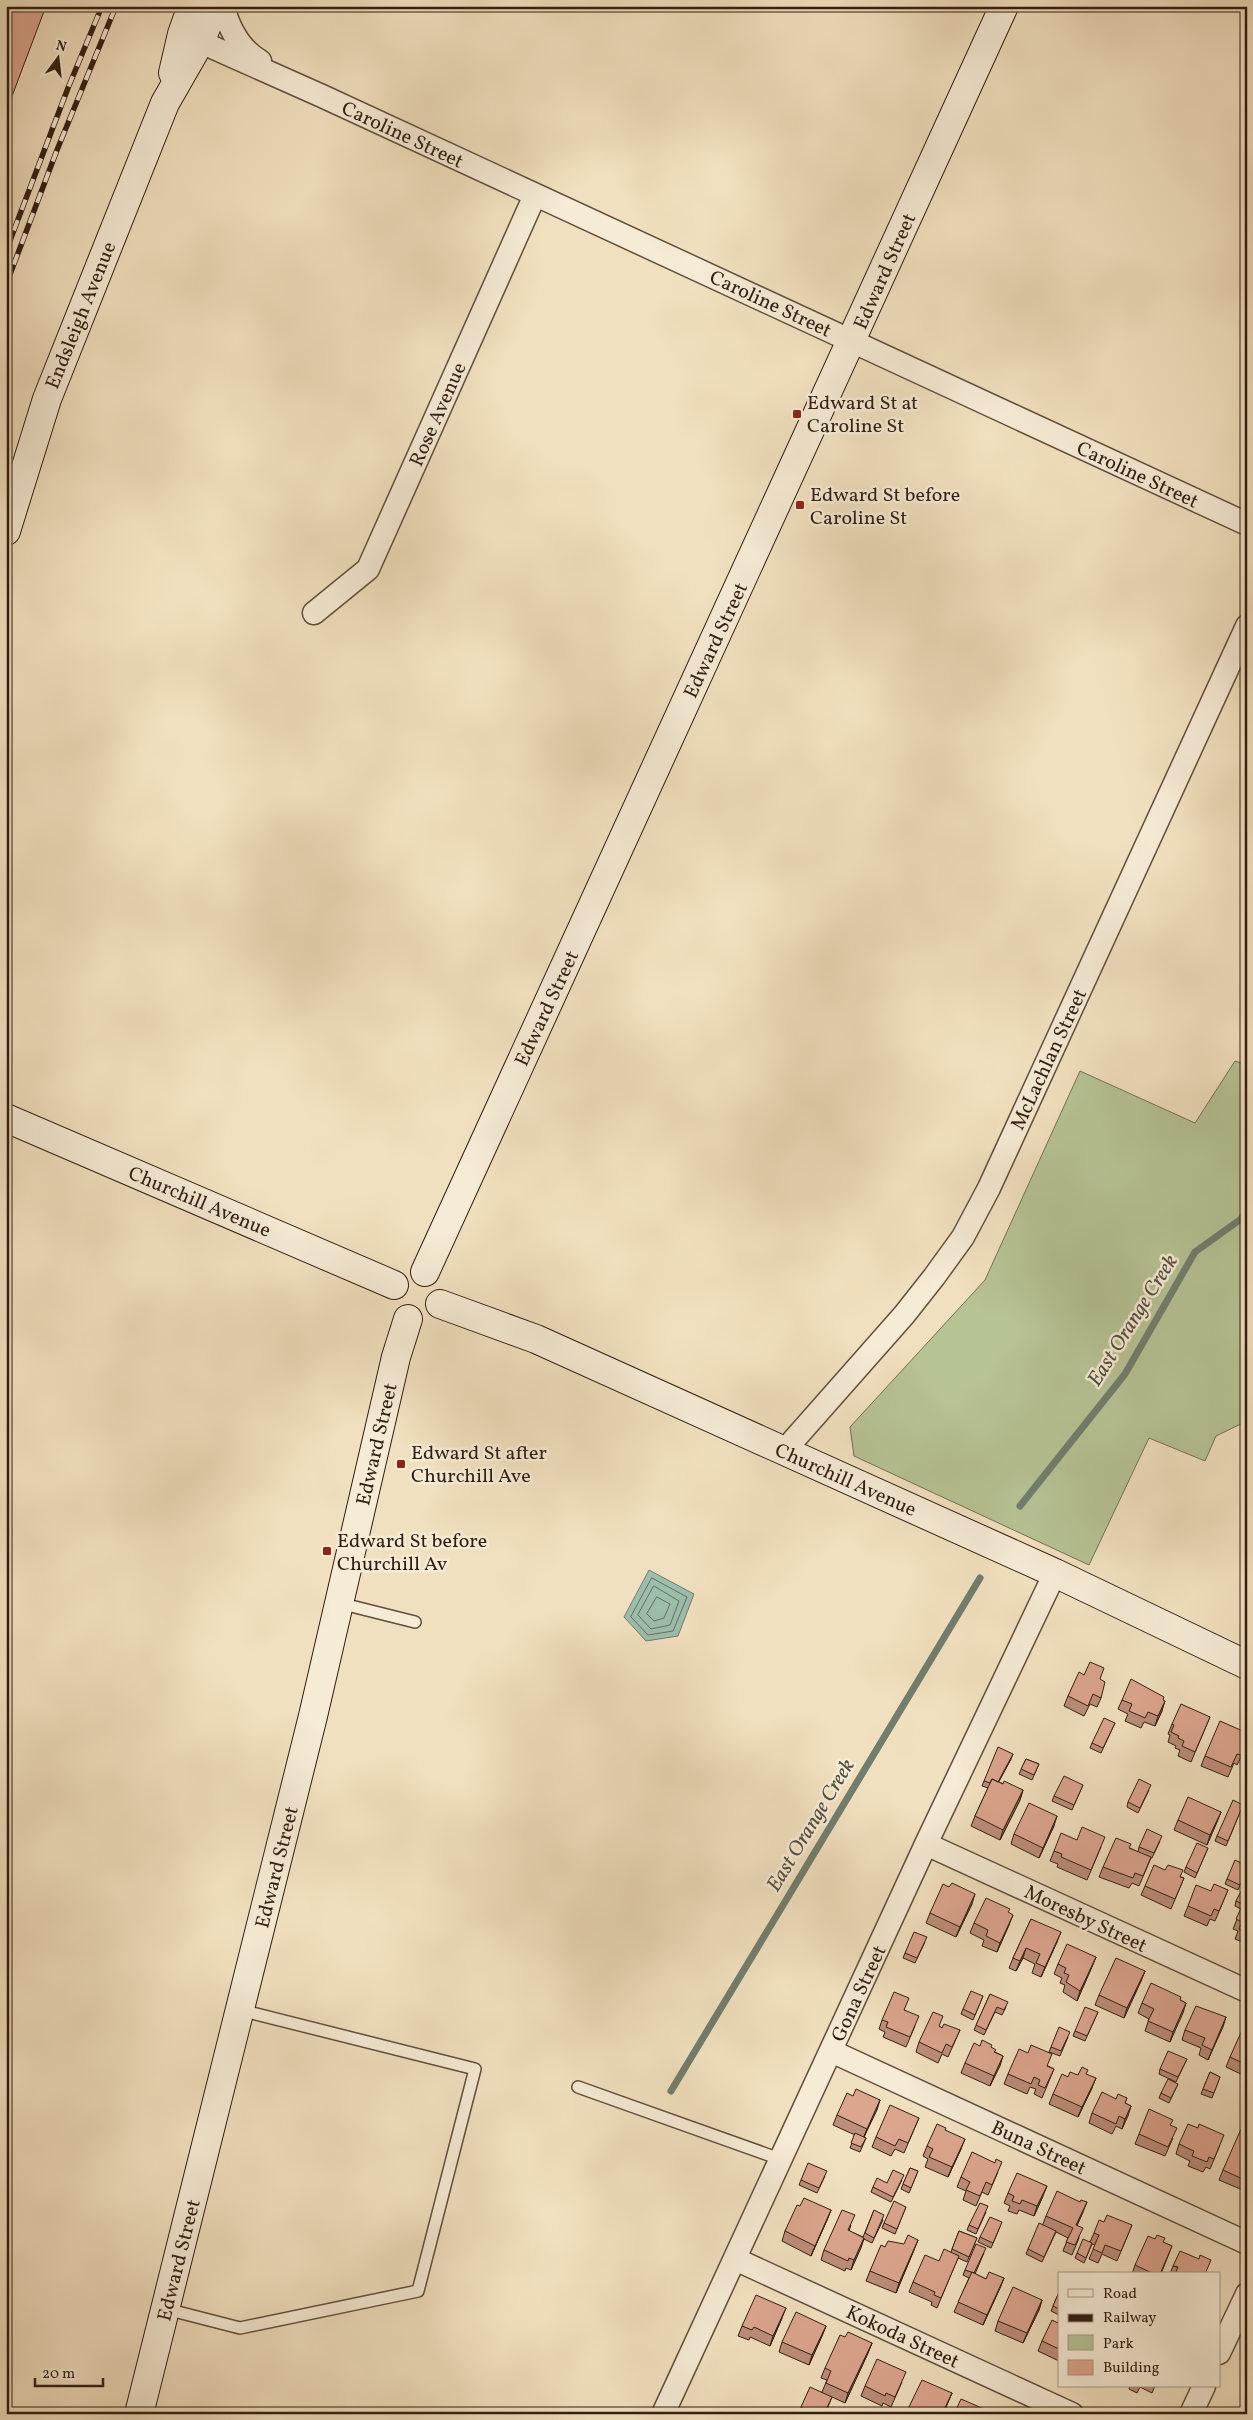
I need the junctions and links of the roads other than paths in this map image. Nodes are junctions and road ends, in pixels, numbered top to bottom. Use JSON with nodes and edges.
{"nodes":[{"id":1,"x":192,"y":6,"type":"edge"},
{"id":2,"x":215,"y":6,"type":"edge"},
{"id":3,"x":223,"y":6,"type":"edge"},
{"id":4,"x":1004,"y":6,"type":"edge"},
{"id":5,"x":191,"y":38,"type":"junction"},
{"id":6,"x":322,"y":96,"type":"junction"},
{"id":7,"x":535,"y":195,"type":"junction"},
{"id":8,"x":853,"y":340,"type":"junction"},
{"id":9,"x":1247,"y":524,"type":"edge"},
{"id":10,"x":6,"y":531,"type":"edge"},
{"id":11,"x":314,"y":612,"type":"dead end"},
{"id":12,"x":1247,"y":626,"type":"edge"},
{"id":13,"x":6,"y":1118,"type":"edge"},
{"id":14,"x":425,"y":1272,"type":"junction"},
{"id":15,"x":394,"y":1285,"type":"junction"},
{"id":16,"x":440,"y":1304,"type":"junction"},
{"id":17,"x":408,"y":1319,"type":"junction"},
{"id":18,"x":784,"y":1451,"type":"junction"},
{"id":19,"x":1055,"y":1573,"type":"junction"},
{"id":20,"x":339,"y":1603,"type":"junction"},
{"id":21,"x":415,"y":1622,"type":"dead end"},
{"id":22,"x":1247,"y":1665,"type":"edge"},
{"id":23,"x":926,"y":1844,"type":"junction"},
{"id":24,"x":1247,"y":1991,"type":"edge"},
{"id":25,"x":240,"y":2010,"type":"junction"},
{"id":26,"x":830,"y":2051,"type":"junction"},
{"id":27,"x":578,"y":2087,"type":"dead end"},
{"id":28,"x":780,"y":2159,"type":"junction"},
{"id":29,"x":1247,"y":2243,"type":"edge"},
{"id":30,"x":735,"y":2259,"type":"junction"},
{"id":31,"x":1247,"y":2294,"type":"edge"},
{"id":32,"x":166,"y":2309,"type":"junction"},
{"id":33,"x":1220,"y":2351,"type":"edge"},
{"id":34,"x":1203,"y":2388,"type":"edge"},
{"id":35,"x":139,"y":2414,"type":"edge"},
{"id":36,"x":663,"y":2414,"type":"edge"},
{"id":37,"x":1072,"y":2414,"type":"edge"},
{"id":38,"x":1191,"y":2414,"type":"edge"}],
"edges":[{"from":1,"to":5,"type":"street","name":"Endsleigh Avenue"},
{"from":2,"to":5,"type":"street","name":"Endsleigh Avenue"},
{"from":3,"to":6,"type":"street","name":"Caroline Street"},
{"from":4,"to":8,"type":"street","name":"Edward Street"},
{"from":5,"to":6,"type":"street","name":"Caroline Street"},
{"from":5,"to":10,"type":"street","name":"Endsleigh Avenue"},
{"from":6,"to":7,"type":"street","name":"Caroline Street"},
{"from":7,"to":8,"type":"street","name":"Caroline Street"},
{"from":7,"to":11,"type":"street","name":"Rose Avenue"},
{"from":8,"to":9,"type":"street","name":"Caroline Street"},
{"from":8,"to":14,"type":"street","name":"Edward Street"},
{"from":12,"to":18,"type":"street","name":"McLachlan Street"},
{"from":13,"to":15,"type":"street","name":"Churchill Avenue"},
{"from":14,"to":15,"type":"street"},
{"from":14,"to":16,"type":"street"},
{"from":15,"to":17,"type":"street"},
{"from":16,"to":17,"type":"street"},
{"from":16,"to":18,"type":"street","name":"Churchill Avenue"},
{"from":17,"to":20,"type":"street","name":"Edward Street"},
{"from":18,"to":19,"type":"street","name":"Churchill Avenue"},
{"from":19,"to":22,"type":"street","name":"Churchill Avenue"},
{"from":19,"to":23,"type":"street","name":"Gona Street"},
{"from":20,"to":21,"type":"lane"},
{"from":20,"to":25,"type":"street","name":"Edward Street"},
{"from":23,"to":24,"type":"street","name":"Moresby Street"},
{"from":23,"to":26,"type":"street","name":"Gona Street"},
{"from":25,"to":32,"type":"street","name":"Edward Street"},
{"from":25,"to":32,"type":"lane"},
{"from":26,"to":28,"type":"street","name":"Gona Street"},
{"from":26,"to":29,"type":"street","name":"Buna Street"},
{"from":27,"to":28,"type":"lane"},
{"from":28,"to":30,"type":"street","name":"Gona Street"},
{"from":30,"to":36,"type":"street","name":"Gona Street"},
{"from":30,"to":37,"type":"street","name":"Kokoda Street"},
{"from":31,"to":33,"type":"street"},
{"from":32,"to":35,"type":"street","name":"Edward Street"},
{"from":34,"to":38,"type":"street"}]}
